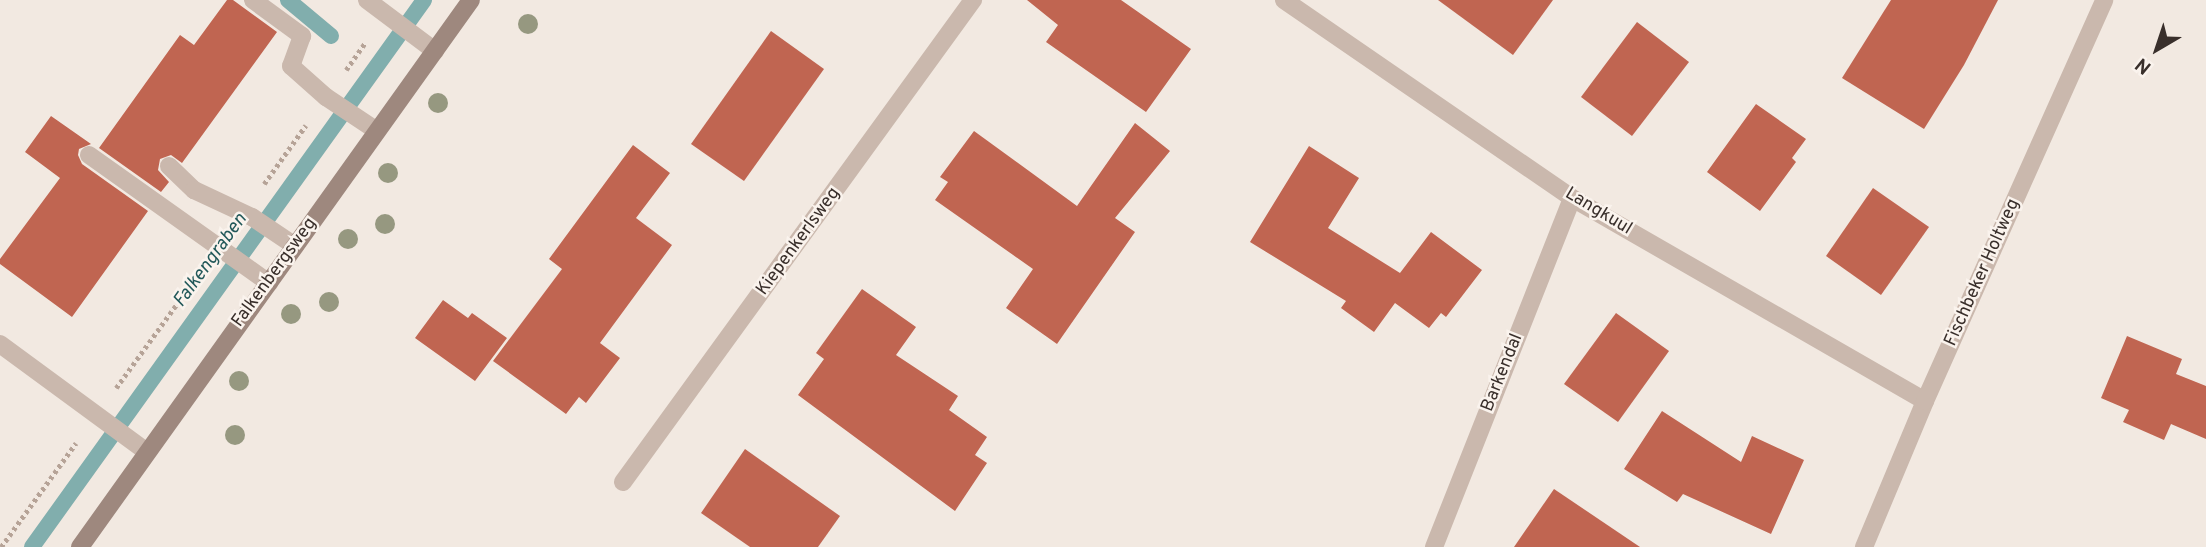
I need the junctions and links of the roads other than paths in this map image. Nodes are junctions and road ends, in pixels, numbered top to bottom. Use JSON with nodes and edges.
{"nodes":[{"id":1,"x":253,"y":0,"type":"edge"},
{"id":2,"x":367,"y":0,"type":"edge"},
{"id":3,"x":471,"y":0,"type":"edge"},
{"id":4,"x":973,"y":0,"type":"edge"},
{"id":5,"x":1284,"y":0,"type":"edge"},
{"id":6,"x":2105,"y":0,"type":"edge"},
{"id":7,"x":435,"y":51,"type":"junction"},
{"id":8,"x":377,"y":131,"type":"junction"},
{"id":9,"x":89,"y":155,"type":"dead end"},
{"id":10,"x":169,"y":166,"type":"dead end"},
{"id":11,"x":1573,"y":198,"type":"junction"},
{"id":12,"x":295,"y":246,"type":"junction"},
{"id":13,"x":268,"y":283,"type":"junction"},
{"id":14,"x":0,"y":344,"type":"edge"},
{"id":15,"x":1925,"y":401,"type":"junction"},
{"id":16,"x":147,"y":452,"type":"junction"},
{"id":17,"x":623,"y":482,"type":"dead end"},
{"id":18,"x":80,"y":547,"type":"edge"},
{"id":19,"x":1434,"y":547,"type":"edge"},
{"id":20,"x":1864,"y":547,"type":"edge"}],
"edges":[{"from":1,"to":8,"type":"street"},
{"from":2,"to":7,"type":"street"},
{"from":3,"to":7,"type":"street","name":"Falkenbergsweg"},
{"from":4,"to":17,"type":"street","name":"Kiepenkerlsweg"},
{"from":5,"to":11,"type":"street","name":"Langkuul"},
{"from":6,"to":15,"type":"street","name":"Fischbeker Holtweg"},
{"from":7,"to":8,"type":"street","name":"Falkenbergsweg"},
{"from":8,"to":12,"type":"street","name":"Falkenbergsweg"},
{"from":9,"to":13,"type":"street"},
{"from":10,"to":12,"type":"street"},
{"from":11,"to":15,"type":"street","name":"Langkuul"},
{"from":11,"to":19,"type":"street","name":"Barkendal"},
{"from":12,"to":13,"type":"street","name":"Falkenbergsweg"},
{"from":13,"to":16,"type":"street","name":"Falkenbergsweg"},
{"from":14,"to":16,"type":"street"},
{"from":15,"to":20,"type":"street","name":"Fischbeker Holtweg"},
{"from":16,"to":18,"type":"street","name":"Falkenbergsweg"}]}
